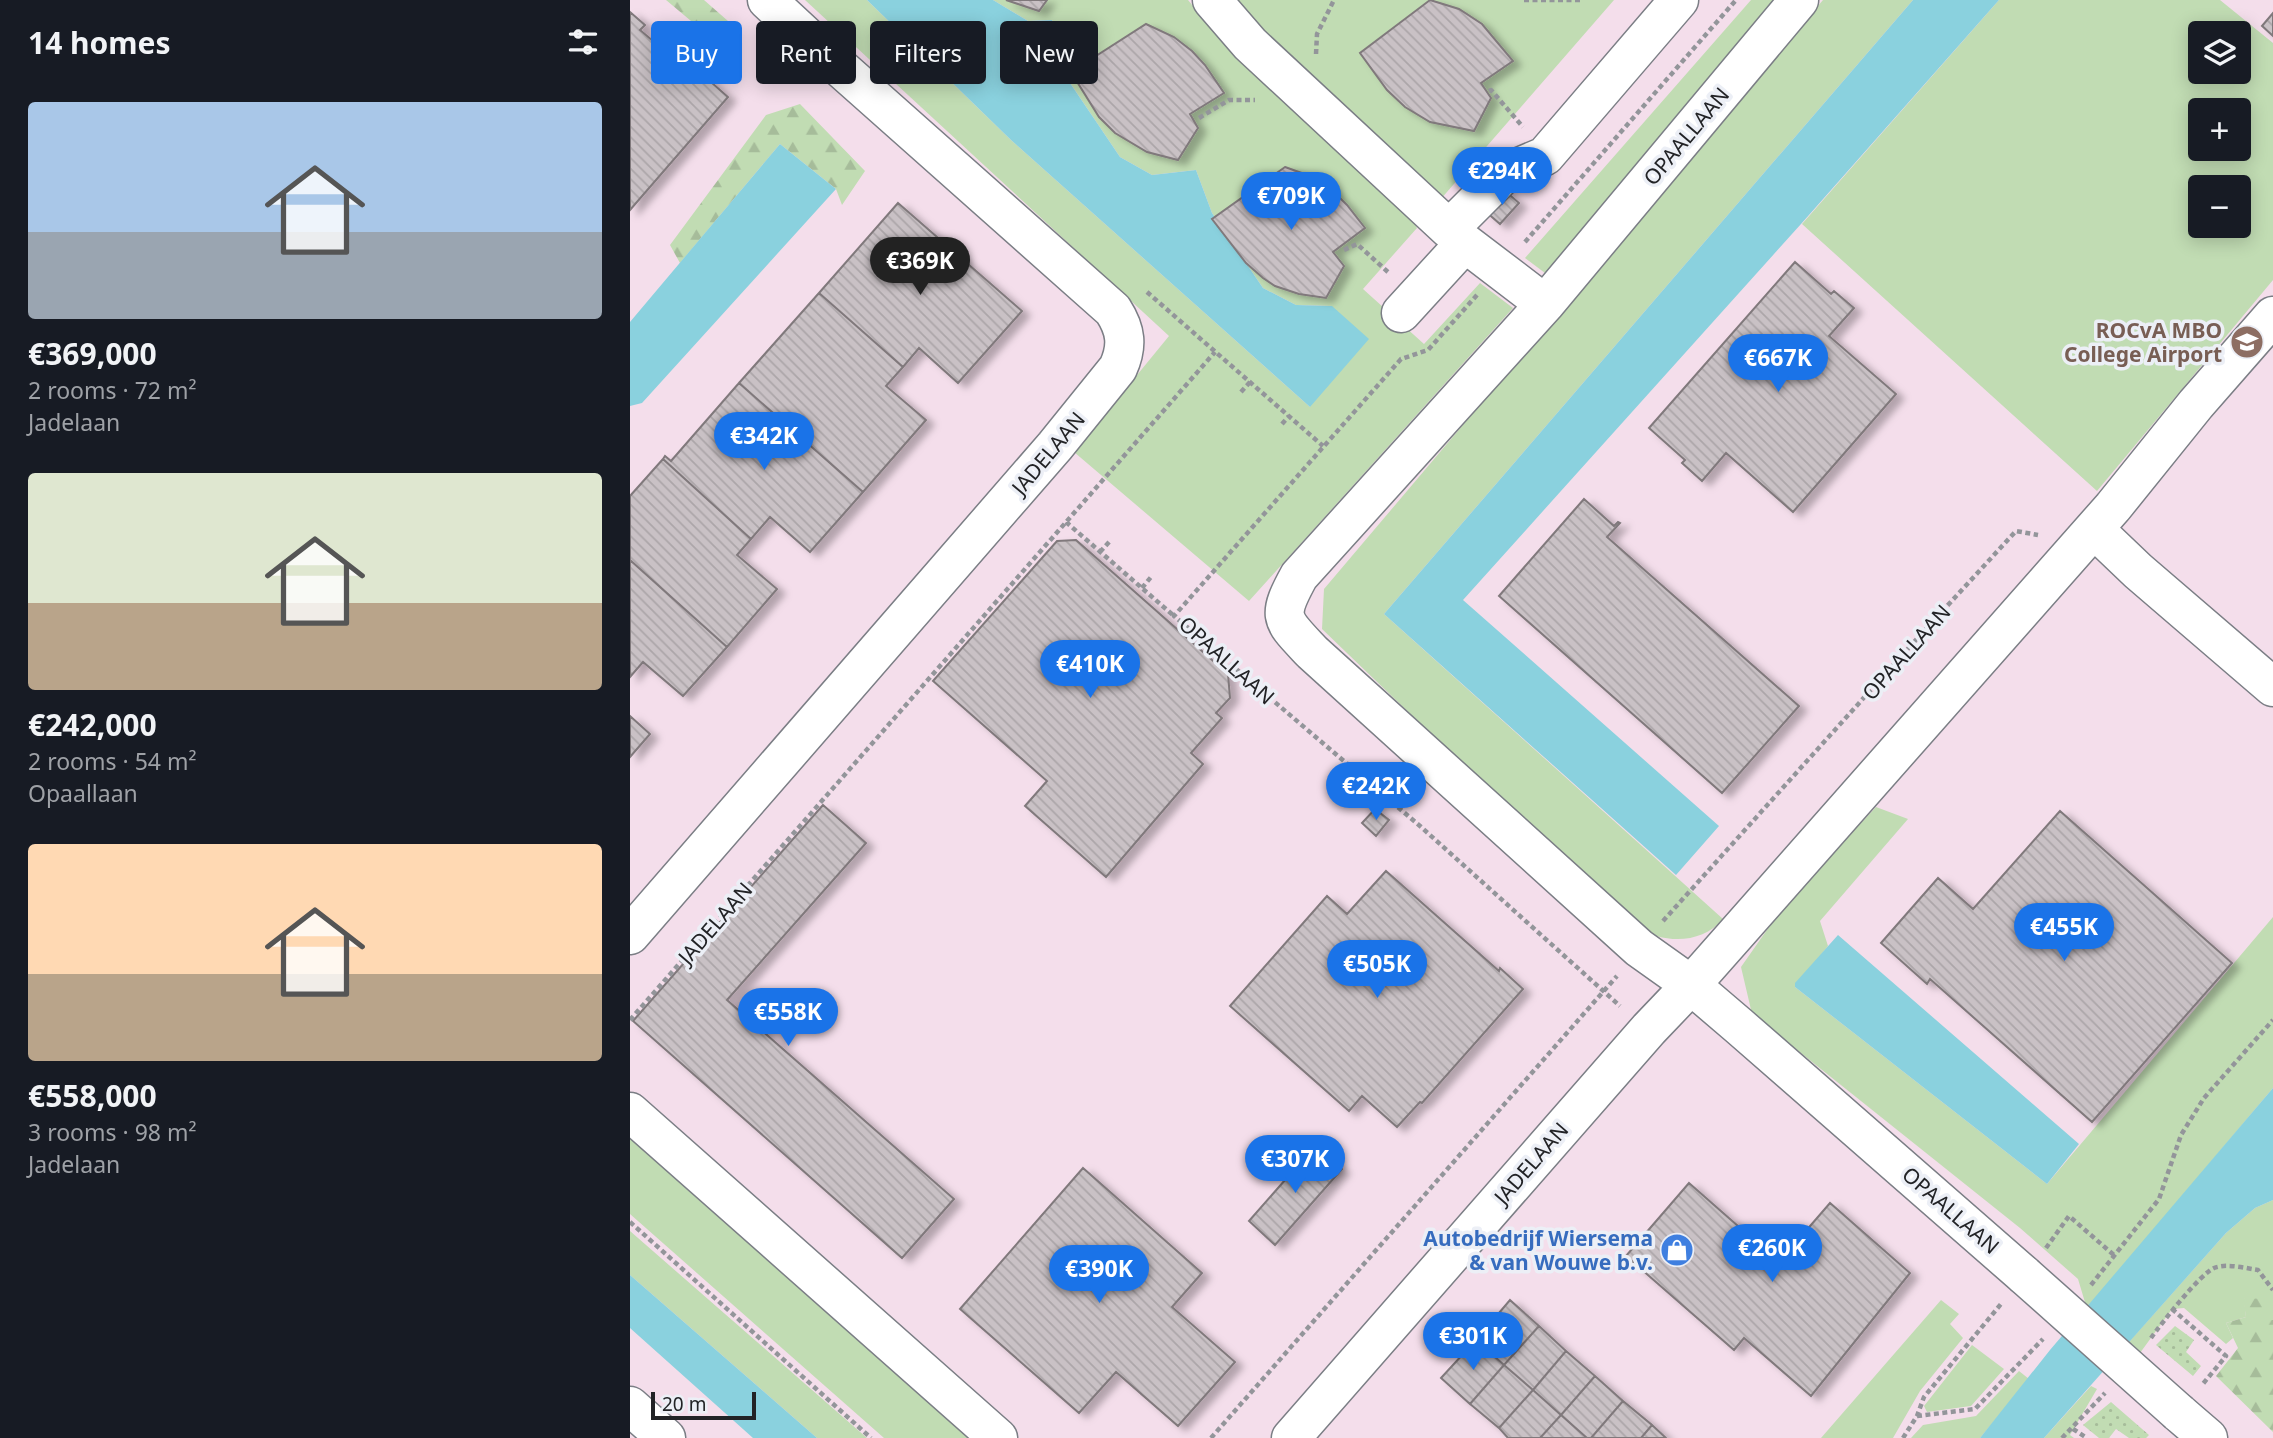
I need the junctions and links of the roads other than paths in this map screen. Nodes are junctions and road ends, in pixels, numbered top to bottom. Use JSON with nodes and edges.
{"nodes":[{"id":1,"x":767,"y":0,"type":"edge"},
{"id":2,"x":1212,"y":0,"type":"edge"},
{"id":3,"x":1679,"y":0,"type":"edge"},
{"id":4,"x":1800,"y":0,"type":"edge"},
{"id":5,"x":1457,"y":236,"type":"junction"},
{"id":6,"x":1545,"y":304,"type":"junction"},
{"id":7,"x":1408,"y":306,"type":"road end"},
{"id":8,"x":2273,"y":316,"type":"edge"},
{"id":9,"x":2097,"y":526,"type":"junction"},
{"id":10,"x":2273,"y":687,"type":"edge"},
{"id":11,"x":630,"y":935,"type":"edge"},
{"id":12,"x":1691,"y":985,"type":"junction"},
{"id":13,"x":630,"y":1112,"type":"edge"},
{"id":14,"x":630,"y":1406,"type":"edge"},
{"id":15,"x":666,"y":1438,"type":"edge"},
{"id":16,"x":998,"y":1438,"type":"edge"},
{"id":17,"x":1291,"y":1438,"type":"edge"},
{"id":18,"x":2208,"y":1438,"type":"edge"}],
"edges":[{"from":1,"to":11,"type":"street","name":"JADELAAN"},
{"from":2,"to":5,"type":"street"},
{"from":3,"to":5,"type":"street"},
{"from":4,"to":6,"type":"street","name":"OPAALLAAN"},
{"from":5,"to":6,"type":"street"},
{"from":5,"to":7,"type":"street"},
{"from":6,"to":12,"type":"street","name":"OPAALLAAN"},
{"from":8,"to":9,"type":"street"},
{"from":9,"to":10,"type":"street"},
{"from":9,"to":12,"type":"street"},
{"from":12,"to":17,"type":"street","name":"JADELAAN"},
{"from":12,"to":18,"type":"street","name":"OPAALLAAN","bridge":true},
{"from":13,"to":16,"type":"street"},
{"from":14,"to":15,"type":"street"}]}
